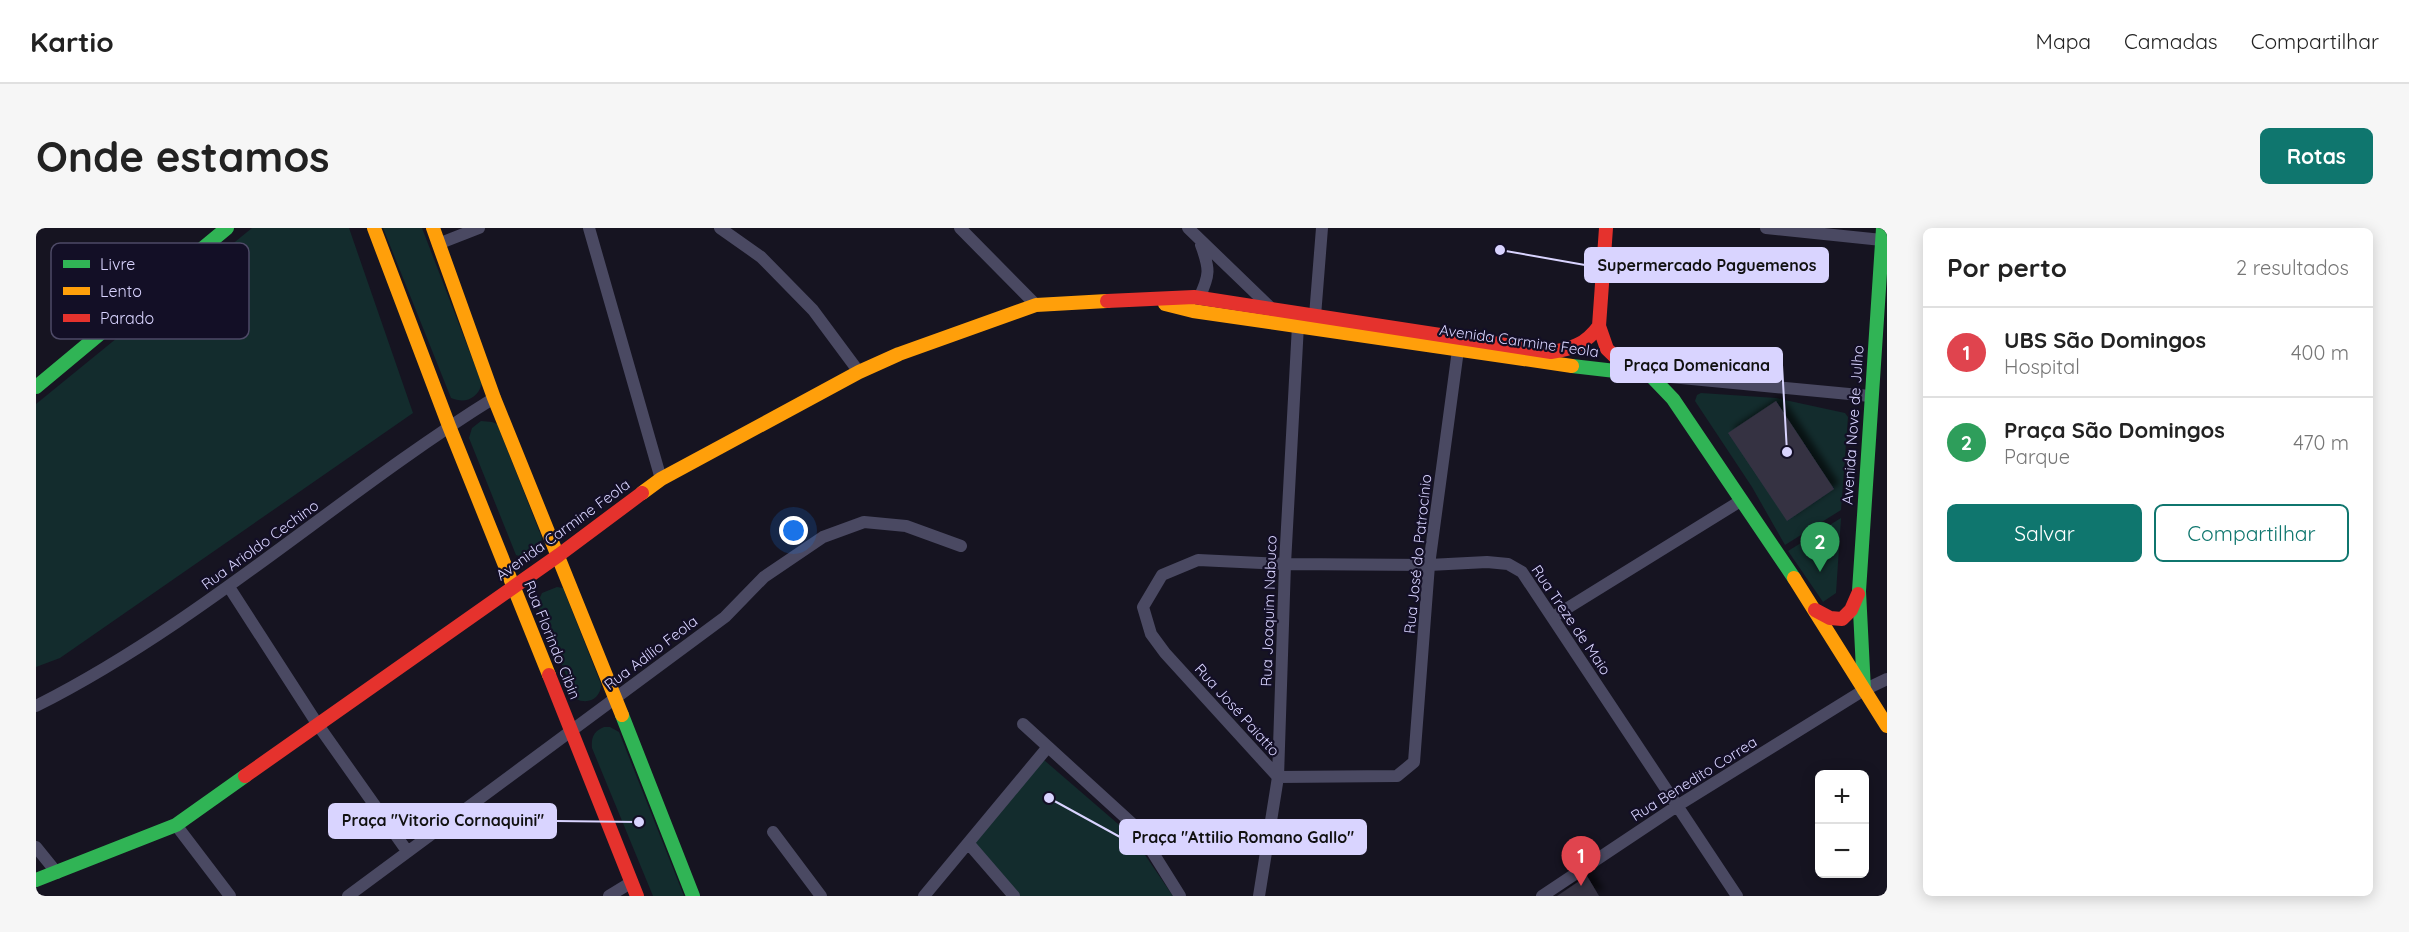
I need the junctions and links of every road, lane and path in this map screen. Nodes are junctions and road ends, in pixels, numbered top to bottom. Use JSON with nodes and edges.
{"nodes":[{"id":1,"x":227,"y":228,"type":"edge"},
{"id":2,"x":374,"y":228,"type":"edge"},
{"id":3,"x":433,"y":228,"type":"edge"},
{"id":4,"x":479,"y":228,"type":"edge"},
{"id":5,"x":589,"y":228,"type":"edge"},
{"id":6,"x":720,"y":228,"type":"edge"},
{"id":7,"x":960,"y":228,"type":"edge"},
{"id":8,"x":1188,"y":228,"type":"edge"},
{"id":9,"x":1322,"y":228,"type":"edge"},
{"id":10,"x":1606,"y":228,"type":"edge"},
{"id":11,"x":1766,"y":228,"type":"edge"},
{"id":12,"x":1882,"y":234,"type":"edge"},
{"id":13,"x":1200,"y":241,"type":"junction"},
{"id":14,"x":209,"y":243,"type":"edge"},
{"id":15,"x":438,"y":244,"type":"junction"},
{"id":16,"x":1199,"y":298,"type":"junction"},
{"id":17,"x":1150,"y":300,"type":"junction"},
{"id":18,"x":1036,"y":305,"type":"junction"},
{"id":19,"x":1272,"y":309,"type":"junction"},
{"id":20,"x":1316,"y":316,"type":"junction"},
{"id":21,"x":1298,"y":325,"type":"junction"},
{"id":22,"x":1599,"y":326,"type":"junction"},
{"id":23,"x":94,"y":339,"type":"edge"},
{"id":24,"x":1458,"y":350,"type":"junction"},
{"id":25,"x":859,"y":372,"type":"junction"},
{"id":26,"x":1633,"y":374,"type":"junction"},
{"id":27,"x":1650,"y":375,"type":"junction"},
{"id":28,"x":36,"y":387,"type":"edge"},
{"id":29,"x":1870,"y":396,"type":"junction"},
{"id":30,"x":494,"y":398,"type":"junction"},
{"id":31,"x":449,"y":426,"type":"junction"},
{"id":32,"x":661,"y":479,"type":"junction"},
{"id":33,"x":1742,"y":500,"type":"junction"},
{"id":34,"x":961,"y":546,"type":"dead end"},
{"id":35,"x":559,"y":555,"type":"junction"},
{"id":36,"x":1198,"y":560,"type":"joint"},
{"id":37,"x":1285,"y":564,"type":"junction"},
{"id":38,"x":1429,"y":565,"type":"junction"},
{"id":39,"x":229,"y":587,"type":"junction"},
{"id":40,"x":513,"y":587,"type":"junction"},
{"id":41,"x":1859,"y":591,"type":"junction"},
{"id":42,"x":1814,"y":609,"type":"junction"},
{"id":43,"x":1553,"y":617,"type":"junction"},
{"id":44,"x":1887,"y":679,"type":"edge"},
{"id":45,"x":1864,"y":690,"type":"junction"},
{"id":46,"x":616,"y":699,"type":"junction"},
{"id":47,"x":36,"y":706,"type":"edge"},
{"id":48,"x":1023,"y":724,"type":"dead end"},
{"id":49,"x":318,"y":725,"type":"junction"},
{"id":50,"x":1887,"y":726,"type":"edge"},
{"id":51,"x":572,"y":731,"type":"junction"},
{"id":52,"x":1047,"y":748,"type":"junction"},
{"id":53,"x":1414,"y":762,"type":"joint"},
{"id":54,"x":1278,"y":777,"type":"junction"},
{"id":55,"x":1677,"y":806,"type":"junction"},
{"id":56,"x":176,"y":825,"type":"junction"},
{"id":57,"x":773,"y":832,"type":"dead end"},
{"id":58,"x":969,"y":844,"type":"junction"},
{"id":59,"x":36,"y":847,"type":"edge"},
{"id":60,"x":407,"y":851,"type":"junction"},
{"id":61,"x":57,"y":873,"type":"junction"},
{"id":62,"x":36,"y":880,"type":"edge"},
{"id":63,"x":632,"y":882,"type":"junction"},
{"id":64,"x":230,"y":896,"type":"edge"},
{"id":65,"x":348,"y":896,"type":"edge"},
{"id":66,"x":609,"y":896,"type":"edge"},
{"id":67,"x":637,"y":896,"type":"edge"},
{"id":68,"x":693,"y":896,"type":"edge"},
{"id":69,"x":821,"y":896,"type":"edge"},
{"id":70,"x":924,"y":896,"type":"edge"},
{"id":71,"x":1014,"y":896,"type":"edge"},
{"id":72,"x":1180,"y":896,"type":"edge"},
{"id":73,"x":1259,"y":896,"type":"edge"},
{"id":74,"x":1542,"y":896,"type":"edge"},
{"id":75,"x":1737,"y":896,"type":"edge"}],
"edges":[{"from":1,"to":14,"type":"main road"},
{"from":2,"to":31,"type":"main road","name":"Rua Florindo Cibin"},
{"from":3,"to":15,"type":"main road"},
{"from":4,"to":15,"type":"street"},
{"from":5,"to":32,"type":"street"},
{"from":6,"to":25,"type":"street"},
{"from":7,"to":18,"type":"street"},
{"from":8,"to":13,"type":"street"},
{"from":9,"to":20,"type":"street"},
{"from":10,"to":22,"type":"main road"},
{"from":11,"to":12,"type":"street"},
{"from":12,"to":29,"type":"main road","name":"Avenida Nove de Julho"},
{"from":13,"to":16,"type":"street"},
{"from":13,"to":19,"type":"street"},
{"from":15,"to":30,"type":"main road"},
{"from":16,"to":17,"type":"main road","name":"Avenida Carmine Feola"},
{"from":16,"to":19,"type":"main road","name":"Avenida Carmine Feola"},
{"from":17,"to":18,"type":"main road","name":"Avenida Carmine Feola"},
{"from":17,"to":21,"type":"main road","name":"Avenida Carmine Feola"},
{"from":18,"to":25,"type":"main road","name":"Avenida Carmine Feola"},
{"from":19,"to":20,"type":"main road","name":"Avenida Carmine Feola"},
{"from":20,"to":22,"type":"main road","name":"Avenida Carmine Feola"},
{"from":21,"to":24,"type":"main road","name":"Avenida Carmine Feola"},
{"from":21,"to":37,"type":"street","name":"Rua Joaquim Nabuco"},
{"from":22,"to":26,"type":"main road"},
{"from":23,"to":28,"type":"main road"},
{"from":24,"to":26,"type":"main road","name":"Avenida Carmine Feola"},
{"from":24,"to":38,"type":"street","name":"Rua José do Patrocínio"},
{"from":25,"to":32,"type":"main road","name":"Avenida Carmine Feola"},
{"from":26,"to":27,"type":"main road","name":"Avenida Carmine Feola"},
{"from":27,"to":29,"type":"street"},
{"from":27,"to":33,"type":"main road"},
{"from":29,"to":41,"type":"main road","name":"Avenida Nove de Julho"},
{"from":30,"to":31,"type":"street","name":"Rua Arioldo Cechino"},
{"from":30,"to":35,"type":"main road"},
{"from":31,"to":39,"type":"street","name":"Rua Arioldo Cechino"},
{"from":31,"to":40,"type":"main road","name":"Rua Florindo Cibin"},
{"from":32,"to":35,"type":"main road","name":"Avenida Carmine Feola"},
{"from":33,"to":42,"type":"main road"},
{"from":33,"to":43,"type":"street"},
{"from":34,"to":46,"type":"street","name":"Rua Adílio Feola"},
{"from":35,"to":40,"type":"main road","name":"Avenida Carmine Feola"},
{"from":35,"to":46,"type":"main road"},
{"from":36,"to":37,"type":"street","name":"Rua Treze de Maio"},
{"from":36,"to":54,"type":"street","name":"Rua José Paiatto"},
{"from":37,"to":38,"type":"street","name":"Rua Treze de Maio"},
{"from":37,"to":54,"type":"street","name":"Rua Joaquim Nabuco"},
{"from":38,"to":43,"type":"street","name":"Rua Treze de Maio"},
{"from":38,"to":53,"type":"street","name":"Rua José do Patrocínio"},
{"from":39,"to":47,"type":"street","name":"Rua Arioldo Cechino"},
{"from":39,"to":49,"type":"street"},
{"from":40,"to":49,"type":"main road","name":"Avenida Carmine Feola"},
{"from":40,"to":51,"type":"main road","name":"Rua Florindo Cibin"},
{"from":41,"to":42,"type":"main road"},
{"from":41,"to":45,"type":"main road","name":"Avenida Nove de Julho"},
{"from":42,"to":45,"type":"main road"},
{"from":43,"to":55,"type":"street","name":"Rua Treze de Maio"},
{"from":44,"to":45,"type":"street","name":"Rua Benedito Correa"},
{"from":45,"to":50,"type":"main road","name":"Avenida Nove de Julho"},
{"from":45,"to":55,"type":"street","name":"Rua Benedito Correa"},
{"from":46,"to":51,"type":"street","name":"Rua Adílio Feola"},
{"from":46,"to":68,"type":"main road"},
{"from":48,"to":52,"type":"street"},
{"from":49,"to":56,"type":"main road","name":"Avenida Carmine Feola"},
{"from":49,"to":60,"type":"street"},
{"from":51,"to":60,"type":"street","name":"Rua Adílio Feola"},
{"from":51,"to":63,"type":"main road","name":"Rua Florindo Cibin"},
{"from":52,"to":58,"type":"street"},
{"from":52,"to":72,"type":"street"},
{"from":53,"to":54,"type":"street","name":"Rua José Paiatto"},
{"from":54,"to":73,"type":"street","name":"Rua Joaquim Nabuco"},
{"from":55,"to":74,"type":"street","name":"Rua Benedito Correa"},
{"from":55,"to":75,"type":"street","name":"Rua Treze de Maio"},
{"from":56,"to":61,"type":"main road","name":"Avenida Carmine Feola"},
{"from":56,"to":64,"type":"street"},
{"from":57,"to":69,"type":"street"},
{"from":58,"to":70,"type":"street"},
{"from":58,"to":71,"type":"street"},
{"from":59,"to":61,"type":"street"},
{"from":60,"to":65,"type":"street","name":"Rua Adílio Feola"},
{"from":61,"to":62,"type":"main road","name":"Avenida Carmine Feola"},
{"from":63,"to":66,"type":"street"},
{"from":63,"to":67,"type":"main road","name":"Rua Florindo Cibin"}]}
